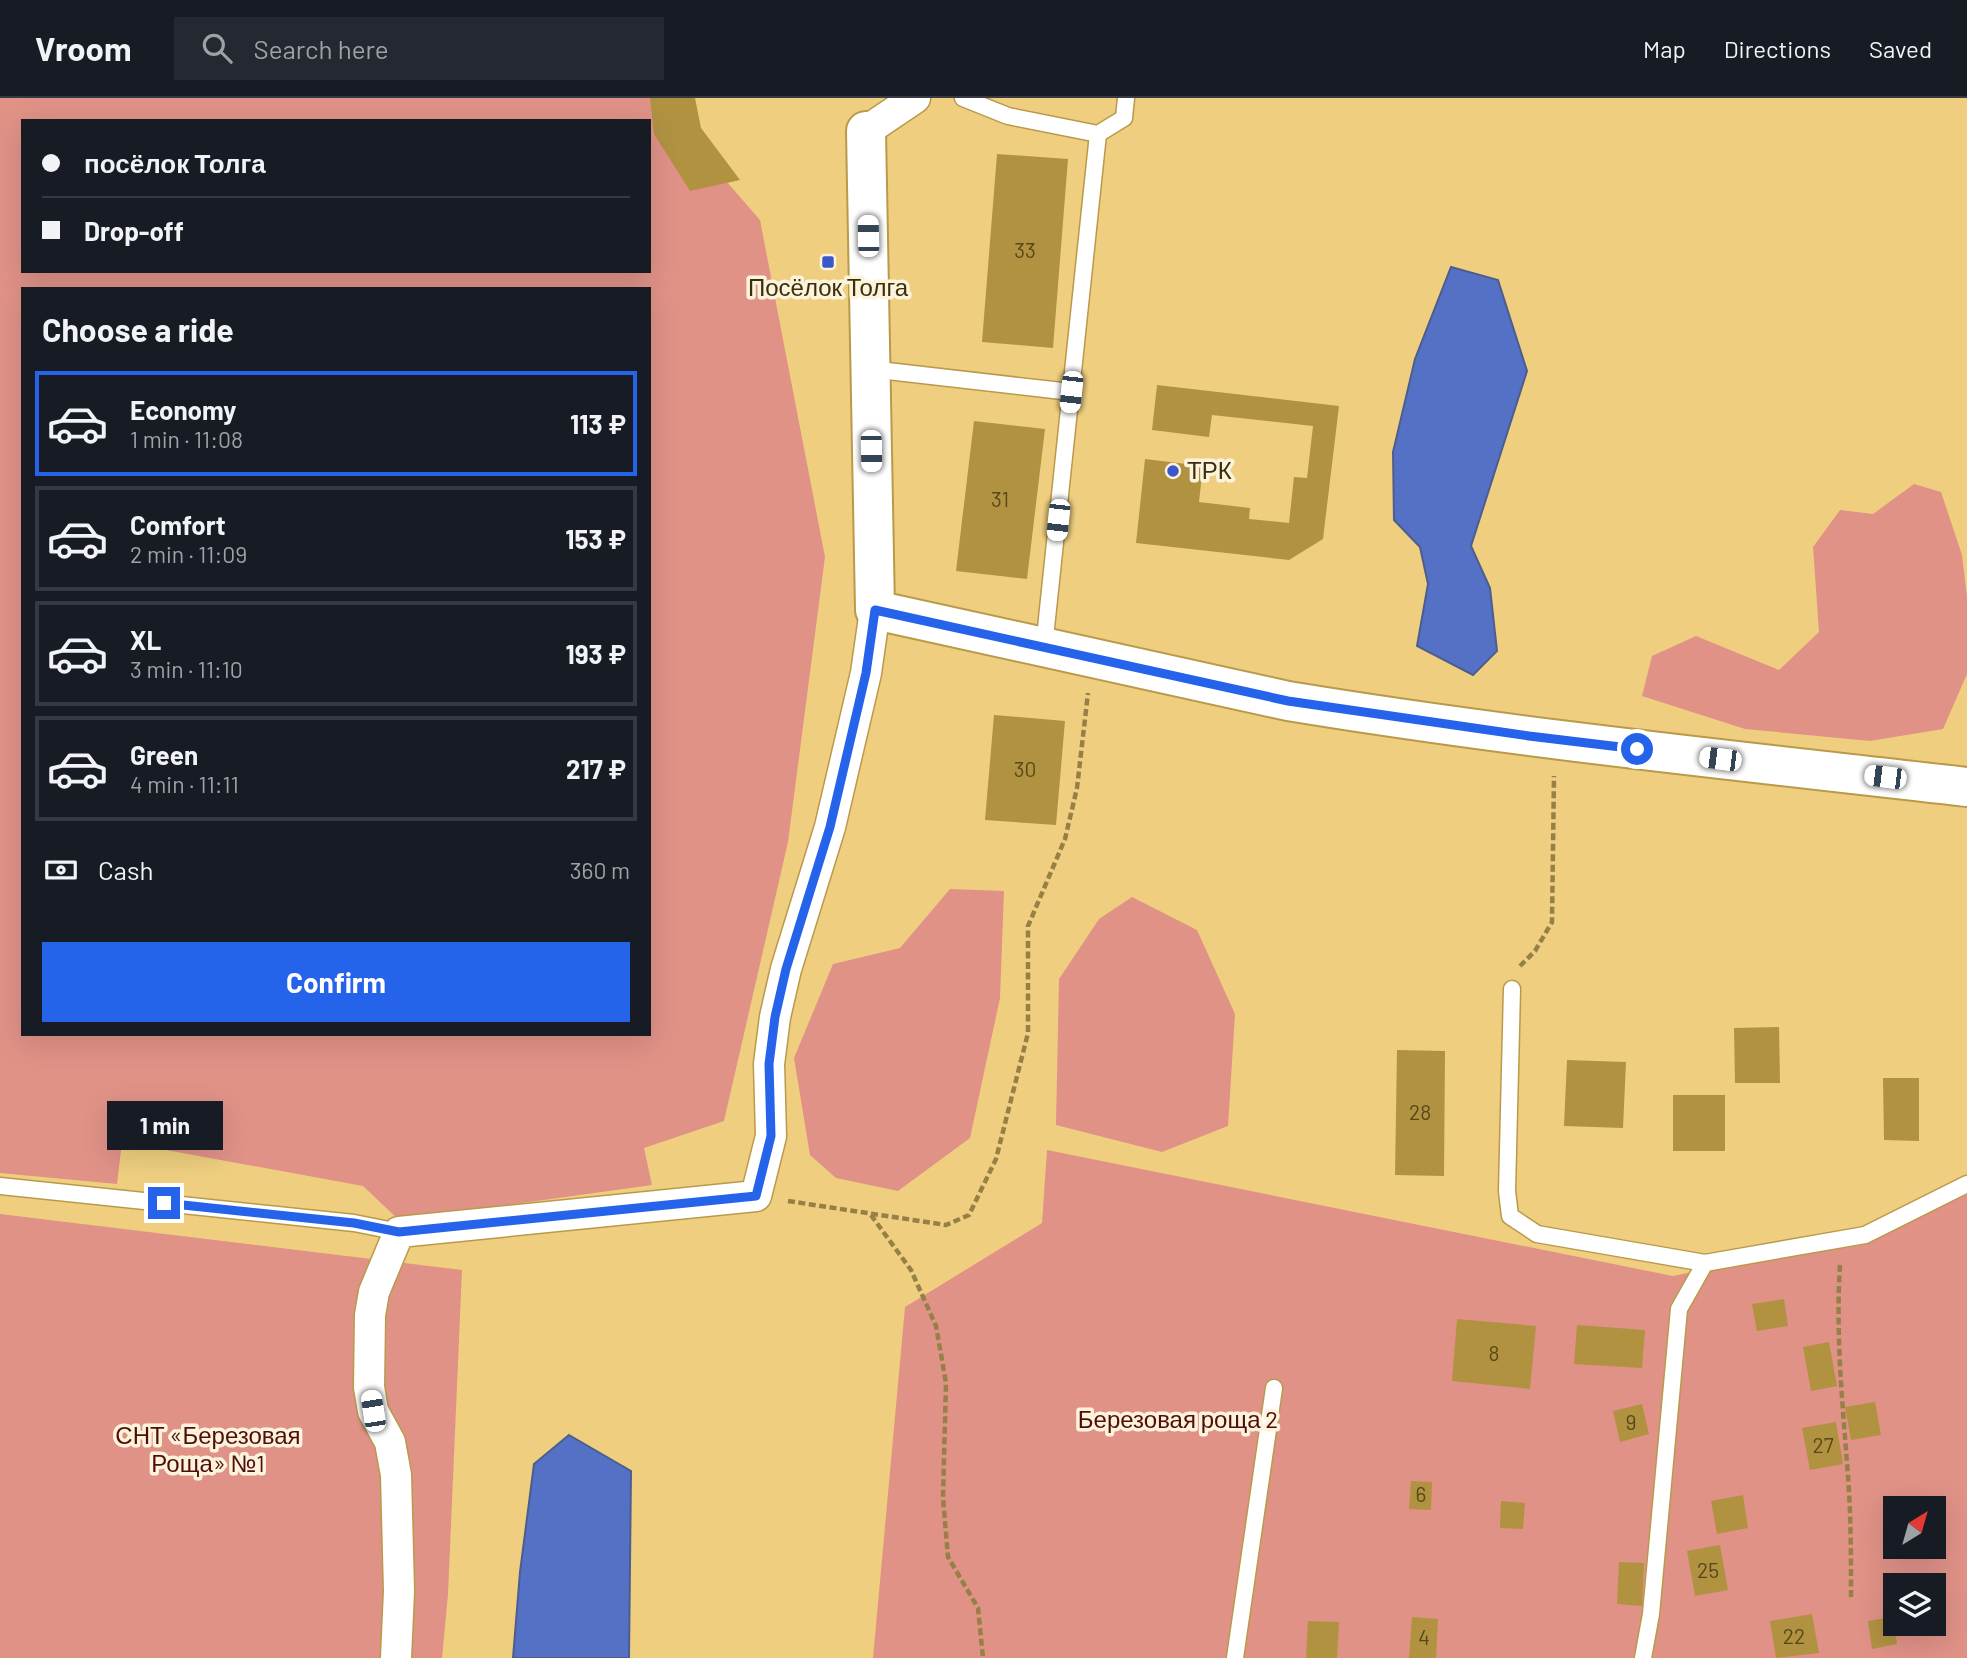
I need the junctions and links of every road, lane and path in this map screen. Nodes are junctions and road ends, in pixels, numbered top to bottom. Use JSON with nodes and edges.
{"nodes":[{"id":1,"x":915,"y":98,"type":"edge"},
{"id":2,"x":963,"y":98,"type":"edge"},
{"id":3,"x":1126,"y":98,"type":"edge"},
{"id":4,"x":866,"y":131,"type":"joint"},
{"id":5,"x":1097,"y":134,"type":"junction"},
{"id":6,"x":870,"y":369,"type":"junction"},
{"id":7,"x":1071,"y":392,"type":"junction"},
{"id":8,"x":875,"y":610,"type":"junction"},
{"id":9,"x":1044,"y":647,"type":"junction"},
{"id":10,"x":1092,"y":658,"type":"junction"},
{"id":11,"x":1555,"y":740,"type":"junction"},
{"id":12,"x":1967,"y":787,"type":"edge"},
{"id":13,"x":1512,"y":989,"type":"joint"},
{"id":14,"x":1967,"y":1184,"type":"edge"},
{"id":15,"x":0,"y":1186,"type":"edge"},
{"id":16,"x":756,"y":1196,"type":"junction"},
{"id":17,"x":870,"y":1214,"type":"junction"},
{"id":18,"x":399,"y":1232,"type":"junction"},
{"id":19,"x":1841,"y":1239,"type":"junction"},
{"id":20,"x":1705,"y":1263,"type":"junction"},
{"id":21,"x":1275,"y":1388,"type":"dead end"},
{"id":22,"x":1851,"y":1599,"type":"dead end"},
{"id":23,"x":396,"y":1658,"type":"edge"},
{"id":24,"x":983,"y":1658,"type":"edge"},
{"id":25,"x":1235,"y":1658,"type":"edge"},
{"id":26,"x":1643,"y":1658,"type":"edge"}],
"edges":[{"from":1,"to":4,"type":"street"},
{"from":2,"to":5,"type":"lane"},
{"from":3,"to":5,"type":"lane"},
{"from":4,"to":6,"type":"street"},
{"from":5,"to":7,"type":"lane"},
{"from":6,"to":7,"type":"lane"},
{"from":6,"to":8,"type":"street"},
{"from":7,"to":9,"type":"lane"},
{"from":8,"to":9,"type":"street"},
{"from":8,"to":16,"type":"street"},
{"from":9,"to":10,"type":"street"},
{"from":10,"to":11,"type":"street"},
{"from":10,"to":17,"type":"path"},
{"from":11,"to":12,"type":"street"},
{"from":11,"to":13,"type":"path"},
{"from":13,"to":20,"type":"lane"},
{"from":14,"to":19,"type":"lane"},
{"from":15,"to":18,"type":"lane"},
{"from":16,"to":17,"type":"path"},
{"from":16,"to":18,"type":"street"},
{"from":17,"to":24,"type":"path"},
{"from":18,"to":23,"type":"street"},
{"from":19,"to":20,"type":"lane"},
{"from":19,"to":22,"type":"path"},
{"from":20,"to":26,"type":"lane"},
{"from":21,"to":25,"type":"lane"}]}
